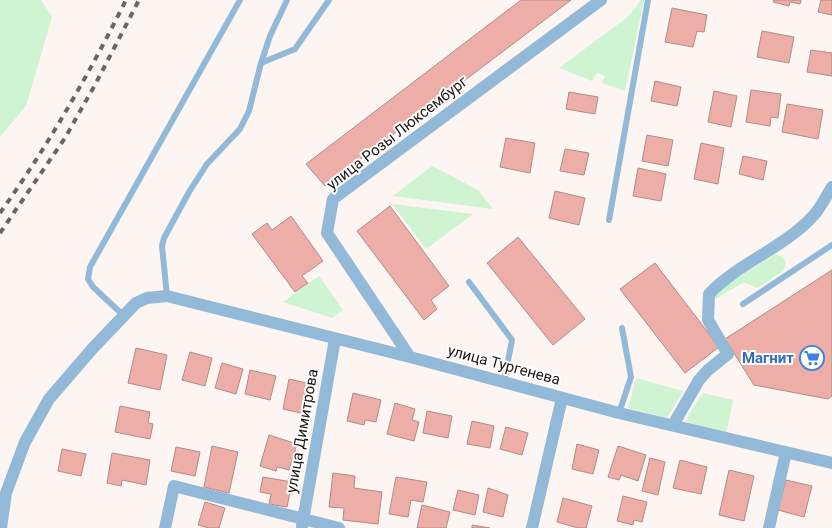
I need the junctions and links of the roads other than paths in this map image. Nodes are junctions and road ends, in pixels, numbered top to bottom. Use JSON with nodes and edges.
{"nodes":[{"id":1,"x":240,"y":0,"type":"edge"},
{"id":2,"x":287,"y":0,"type":"edge"},
{"id":3,"x":329,"y":0,"type":"edge"},
{"id":4,"x":601,"y":0,"type":"edge"},
{"id":5,"x":648,"y":0,"type":"edge"},
{"id":6,"x":261,"y":63,"type":"junction"},
{"id":7,"x":832,"y":187,"type":"edge"},
{"id":8,"x":609,"y":220,"type":"dead end"},
{"id":9,"x":832,"y":245,"type":"edge"},
{"id":10,"x":469,"y":282,"type":"dead end"},
{"id":11,"x":167,"y":296,"type":"junction"},
{"id":12,"x":743,"y":304,"type":"dead end"},
{"id":13,"x":123,"y":315,"type":"junction"},
{"id":14,"x":622,"y":328,"type":"dead end"},
{"id":15,"x":335,"y":338,"type":"junction"},
{"id":16,"x":410,"y":357,"type":"junction"},
{"id":17,"x":504,"y":381,"type":"junction"},
{"id":18,"x":562,"y":398,"type":"junction"},
{"id":19,"x":620,"y":412,"type":"junction"},
{"id":20,"x":673,"y":425,"type":"junction"},
{"id":21,"x":786,"y":452,"type":"junction"},
{"id":22,"x":832,"y":463,"type":"edge"},
{"id":23,"x":302,"y":524,"type":"edge"},
{"id":24,"x":1,"y":528,"type":"edge"},
{"id":25,"x":165,"y":528,"type":"edge"},
{"id":26,"x":339,"y":528,"type":"edge"},
{"id":27,"x":532,"y":528,"type":"edge"},
{"id":28,"x":769,"y":528,"type":"edge"}],
"edges":[{"from":1,"to":13,"type":"lane"},
{"from":2,"to":6,"type":"lane"},
{"from":3,"to":6,"type":"lane"},
{"from":4,"to":16,"type":"street","name":"улица Розы Люксембург"},
{"from":5,"to":8,"type":"lane"},
{"from":6,"to":11,"type":"lane"},
{"from":7,"to":20,"type":"street"},
{"from":9,"to":12,"type":"lane"},
{"from":10,"to":17,"type":"lane"},
{"from":11,"to":13,"type":"street"},
{"from":11,"to":15,"type":"street","name":"улица Тургенева"},
{"from":13,"to":24,"type":"street"},
{"from":14,"to":19,"type":"lane"},
{"from":15,"to":16,"type":"street","name":"улица Тургенева"},
{"from":15,"to":23,"type":"street","name":"улица Димитрова"},
{"from":16,"to":17,"type":"street","name":"улица Тургенева"},
{"from":17,"to":18,"type":"street","name":"улица Тургенева"},
{"from":18,"to":19,"type":"street","name":"улица Тургенева"},
{"from":18,"to":27,"type":"street"},
{"from":19,"to":20,"type":"street","name":"улица Тургенева"},
{"from":20,"to":21,"type":"street","name":"улица Тургенева"},
{"from":21,"to":22,"type":"street","name":"улица Тургенева"},
{"from":21,"to":28,"type":"street"},
{"from":23,"to":25,"type":"street"},
{"from":23,"to":26,"type":"street"}]}
